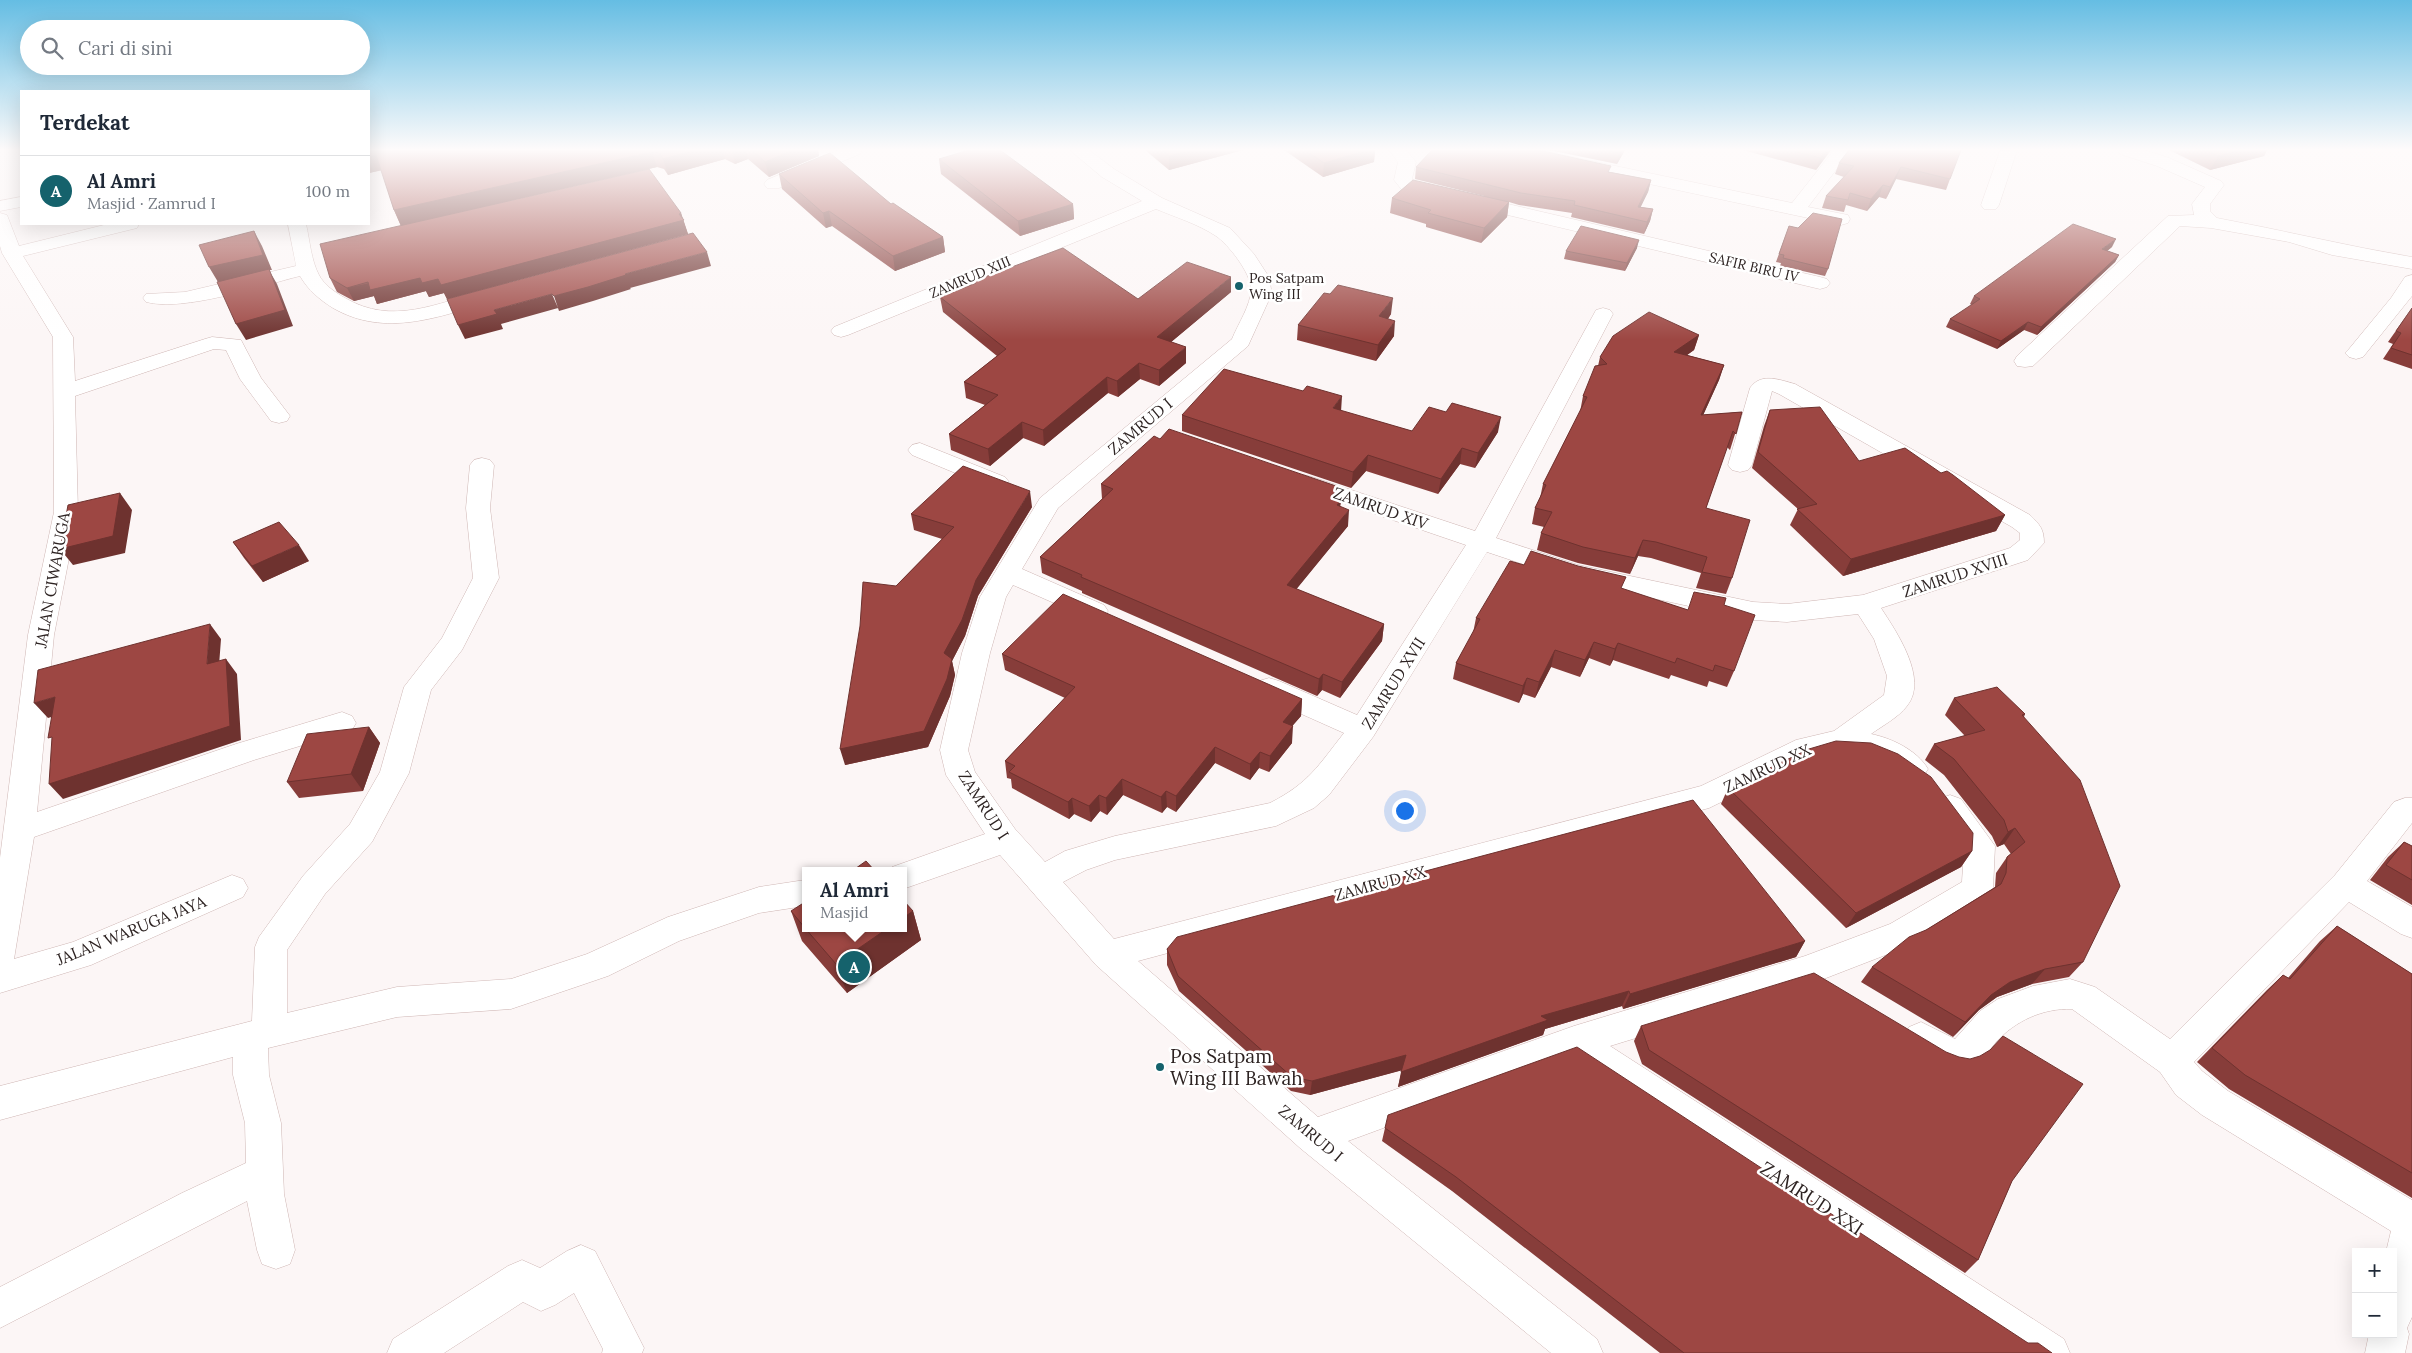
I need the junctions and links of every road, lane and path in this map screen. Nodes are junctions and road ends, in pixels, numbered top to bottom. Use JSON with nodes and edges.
{"nodes":[{"id":1,"x":1129,"y":213,"type":"edge"},
{"id":2,"x":1181,"y":213,"type":"edge"},
{"id":3,"x":1523,"y":213,"type":"edge"},
{"id":4,"x":1815,"y":213,"type":"edge"},
{"id":5,"x":2201,"y":213,"type":"edge"},
{"id":6,"x":1841,"y":219,"type":"edge"},
{"id":7,"x":2211,"y":222,"type":"junction"},
{"id":8,"x":120,"y":225,"type":"edge"},
{"id":9,"x":297,"y":225,"type":"edge"},
{"id":10,"x":4,"y":236,"type":"edge"},
{"id":11,"x":2292,"y":237,"type":"junction"},
{"id":12,"x":2271,"y":249,"type":"dead end"},
{"id":13,"x":323,"y":252,"type":"edge"},
{"id":14,"x":305,"y":263,"type":"junction"},
{"id":15,"x":2412,"y":263,"type":"edge"},
{"id":16,"x":2412,"y":282,"type":"edge"},
{"id":17,"x":1820,"y":283,"type":"dead end"},
{"id":18,"x":499,"y":293,"type":"edge"},
{"id":19,"x":153,"y":298,"type":"dead end"},
{"id":20,"x":1603,"y":314,"type":"dead end"},
{"id":21,"x":841,"y":332,"type":"dead end"},
{"id":22,"x":2356,"y":353,"type":"dead end"},
{"id":23,"x":2025,"y":361,"type":"dead end"},
{"id":24,"x":64,"y":392,"type":"junction"},
{"id":25,"x":279,"y":416,"type":"dead end"},
{"id":26,"x":1139,"y":426,"type":"junction"},
{"id":27,"x":1167,"y":435,"type":"edge"},
{"id":28,"x":920,"y":450,"type":"dead end"},
{"id":29,"x":482,"y":465,"type":"dead end"},
{"id":30,"x":1740,"y":465,"type":"dead end"},
{"id":31,"x":1287,"y":476,"type":"edge"},
{"id":32,"x":1033,"y":497,"type":"junction"},
{"id":33,"x":1481,"y":542,"type":"junction"},
{"id":34,"x":1009,"y":573,"type":"junction"},
{"id":35,"x":1865,"y":604,"type":"junction"},
{"id":36,"x":1118,"y":621,"type":"edge"},
{"id":37,"x":1245,"y":677,"type":"edge"},
{"id":38,"x":342,"y":723,"type":"dead end"},
{"id":39,"x":1364,"y":729,"type":"junction"},
{"id":40,"x":1842,"y":740,"type":"junction"},
{"id":41,"x":2412,"y":810,"type":"edge"},
{"id":42,"x":20,"y":830,"type":"junction"},
{"id":43,"x":1004,"y":838,"type":"junction"},
{"id":44,"x":907,"y":875,"type":"edge"},
{"id":45,"x":1040,"y":880,"type":"junction"},
{"id":46,"x":2346,"y":884,"type":"junction"},
{"id":47,"x":232,"y":888,"type":"dead end"},
{"id":48,"x":802,"y":893,"type":"edge"},
{"id":49,"x":2412,"y":924,"type":"edge"},
{"id":50,"x":0,"y":954,"type":"edge"},
{"id":51,"x":1108,"y":955,"type":"junction"},
{"id":52,"x":1808,"y":970,"type":"junction"},
{"id":53,"x":0,"y":978,"type":"edge"},
{"id":54,"x":1841,"y":990,"type":"edge"},
{"id":55,"x":1898,"y":1024,"type":"edge"},
{"id":56,"x":260,"y":1035,"type":"junction"},
{"id":57,"x":1574,"y":1042,"type":"junction"},
{"id":58,"x":2172,"y":1061,"type":"junction"},
{"id":59,"x":0,"y":1103,"type":"edge"},
{"id":60,"x":1313,"y":1136,"type":"junction"},
{"id":61,"x":265,"y":1173,"type":"junction"},
{"id":62,"x":2411,"y":1226,"type":"edge"},
{"id":63,"x":276,"y":1250,"type":"dead end"},
{"id":64,"x":2397,"y":1294,"type":"edge"},
{"id":65,"x":0,"y":1308,"type":"edge"},
{"id":66,"x":2388,"y":1338,"type":"edge"},
{"id":67,"x":407,"y":1353,"type":"edge"},
{"id":68,"x":622,"y":1353,"type":"edge"},
{"id":69,"x":1583,"y":1353,"type":"edge"},
{"id":70,"x":2050,"y":1353,"type":"edge"},
{"id":71,"x":2385,"y":1353,"type":"edge"}],
"edges":[{"from":1,"to":21,"type":"street","name":"ZAMRUD XIII"},
{"from":2,"to":26,"type":"street","name":"ZAMRUD I"},
{"from":3,"to":17,"type":"street","name":"SAFIR BIRU IV"},
{"from":4,"to":6,"type":"street"},
{"from":5,"to":7,"type":"street"},
{"from":7,"to":11,"type":"street"},
{"from":7,"to":23,"type":"street"},
{"from":8,"to":10,"type":"street"},
{"from":9,"to":14,"type":"street"},
{"from":10,"to":24,"type":"street","name":"JALAN CIWARUGA"},
{"from":11,"to":12,"type":"street"},
{"from":11,"to":15,"type":"street"},
{"from":13,"to":14,"type":"street"},
{"from":14,"to":18,"type":"street"},
{"from":14,"to":19,"type":"street"},
{"from":16,"to":22,"type":"street"},
{"from":20,"to":33,"type":"street","name":"ZAMRUD XVII"},
{"from":24,"to":25,"type":"street"},
{"from":24,"to":42,"type":"street","name":"JALAN CIWARUGA"},
{"from":26,"to":27,"type":"street"},
{"from":26,"to":32,"type":"street","name":"ZAMRUD I"},
{"from":28,"to":32,"type":"street"},
{"from":29,"to":56,"type":"street"},
{"from":30,"to":35,"type":"street","name":"ZAMRUD XVIII"},
{"from":31,"to":33,"type":"street","name":"ZAMRUD XIV"},
{"from":32,"to":34,"type":"street","name":"ZAMRUD I"},
{"from":33,"to":35,"type":"street","name":"ZAMRUD XVIII"},
{"from":33,"to":39,"type":"street","name":"ZAMRUD XVII"},
{"from":34,"to":36,"type":"street"},
{"from":34,"to":43,"type":"street","name":"ZAMRUD I"},
{"from":35,"to":40,"type":"street"},
{"from":37,"to":39,"type":"street"},
{"from":38,"to":42,"type":"street"},
{"from":39,"to":45,"type":"street","name":"ZAMRUD XVII"},
{"from":40,"to":51,"type":"street","name":"ZAMRUD XX"},
{"from":40,"to":52,"type":"street","name":"ZAMRUD XX"},
{"from":41,"to":46,"type":"street"},
{"from":42,"to":50,"type":"street","name":"JALAN CIWARUGA"},
{"from":43,"to":44,"type":"street"},
{"from":43,"to":45,"type":"street","name":"ZAMRUD I"},
{"from":45,"to":51,"type":"street","name":"ZAMRUD I"},
{"from":46,"to":49,"type":"street"},
{"from":46,"to":58,"type":"street"},
{"from":47,"to":53,"type":"street","name":"JALAN WARUGA JAYA"},
{"from":48,"to":56,"type":"street"},
{"from":51,"to":60,"type":"street","name":"ZAMRUD I"},
{"from":52,"to":54,"type":"street"},
{"from":52,"to":57,"type":"street","name":"ZAMRUD XX"},
{"from":55,"to":58,"type":"street"},
{"from":56,"to":59,"type":"street"},
{"from":56,"to":61,"type":"street"},
{"from":57,"to":60,"type":"street","name":"ZAMRUD XX"},
{"from":57,"to":70,"type":"street","name":"ZAMRUD XXI"},
{"from":58,"to":62,"type":"street"},
{"from":60,"to":69,"type":"street","name":"ZAMRUD I"},
{"from":61,"to":63,"type":"street"},
{"from":61,"to":65,"type":"street"},
{"from":62,"to":64,"type":"street"},
{"from":66,"to":71,"type":"street"},
{"from":67,"to":68,"type":"street"}]}
